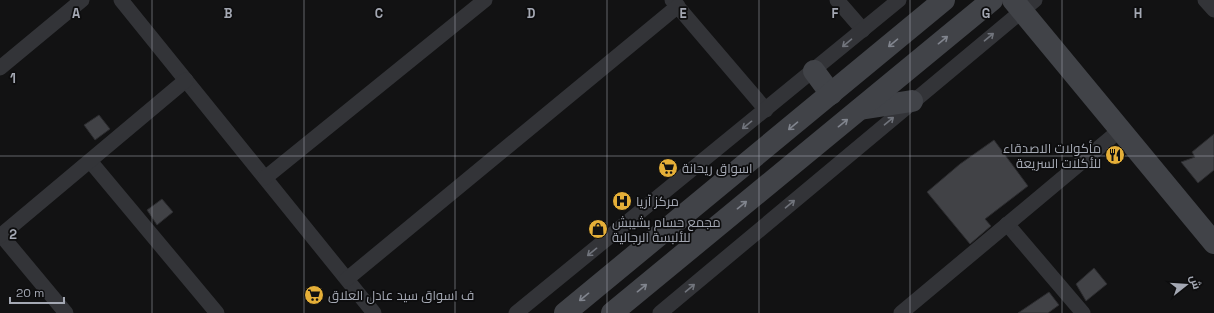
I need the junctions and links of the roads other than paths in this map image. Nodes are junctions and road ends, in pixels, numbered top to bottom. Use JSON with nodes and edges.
{"nodes":[{"id":1,"x":82,"y":0,"type":"edge"},
{"id":2,"x":121,"y":0,"type":"edge"},
{"id":3,"x":485,"y":0,"type":"edge"},
{"id":4,"x":837,"y":0,"type":"edge"},
{"id":5,"x":899,"y":0,"type":"edge"},
{"id":6,"x":944,"y":0,"type":"edge"},
{"id":7,"x":992,"y":0,"type":"edge"},
{"id":8,"x":1205,"y":0,"type":"edge"},
{"id":9,"x":675,"y":3,"type":"edge"},
{"id":10,"x":1023,"y":4,"type":"edge"},
{"id":11,"x":1214,"y":10,"type":"edge"},
{"id":12,"x":863,"y":30,"type":"junction"},
{"id":13,"x":0,"y":68,"type":"edge"},
{"id":14,"x":814,"y":71,"type":"junction"},
{"id":15,"x":186,"y":80,"type":"junction"},
{"id":16,"x":831,"y":94,"type":"junction"},
{"id":17,"x":912,"y":101,"type":"junction"},
{"id":18,"x":859,"y":109,"type":"junction"},
{"id":19,"x":766,"y":110,"type":"junction"},
{"id":20,"x":1120,"y":130,"type":"junction"},
{"id":21,"x":90,"y":161,"type":"junction"},
{"id":22,"x":265,"y":178,"type":"junction"},
{"id":23,"x":1008,"y":224,"type":"junction"},
{"id":24,"x":1,"y":236,"type":"edge"},
{"id":25,"x":1214,"y":243,"type":"edge"},
{"id":26,"x":347,"y":279,"type":"junction"},
{"id":27,"x":66,"y":313,"type":"edge"},
{"id":28,"x":217,"y":313,"type":"edge"},
{"id":29,"x":374,"y":313,"type":"edge"},
{"id":30,"x":516,"y":313,"type":"edge"},
{"id":31,"x":565,"y":313,"type":"edge"},
{"id":32,"x":612,"y":313,"type":"edge"},
{"id":33,"x":660,"y":313,"type":"edge"},
{"id":34,"x":901,"y":313,"type":"edge"},
{"id":35,"x":1083,"y":313,"type":"edge"}],
"edges":[{"from":1,"to":13,"type":"street"},
{"from":2,"to":15,"type":"street"},
{"from":3,"to":22,"type":"street"},
{"from":4,"to":12,"type":"street"},
{"from":5,"to":12,"type":"street"},
{"from":6,"to":16,"type":"main road","one_way":true},
{"from":18,"to":7,"type":"main road","one_way":true},
{"from":8,"to":11,"type":"street"},
{"from":9,"to":19,"type":"street"},
{"from":9,"to":26,"type":"street"},
{"from":17,"to":10,"type":"street","one_way":true},
{"from":10,"to":20,"type":"main road"},
{"from":12,"to":14,"type":"street","one_way":true},
{"from":14,"to":16,"type":"main road"},
{"from":14,"to":19,"type":"street"},
{"from":15,"to":21,"type":"street"},
{"from":15,"to":22,"type":"street"},
{"from":16,"to":31,"type":"main road","one_way":true},
{"from":17,"to":18,"type":"main road"},
{"from":33,"to":17,"type":"street","one_way":true},
{"from":32,"to":18,"type":"main road","one_way":true},
{"from":19,"to":30,"type":"street","one_way":true},
{"from":20,"to":23,"type":"street"},
{"from":20,"to":25,"type":"main road"},
{"from":21,"to":24,"type":"street"},
{"from":21,"to":28,"type":"street"},
{"from":22,"to":26,"type":"street"},
{"from":23,"to":34,"type":"street"},
{"from":23,"to":35,"type":"street"},
{"from":24,"to":27,"type":"street"},
{"from":26,"to":29,"type":"street"}]}
